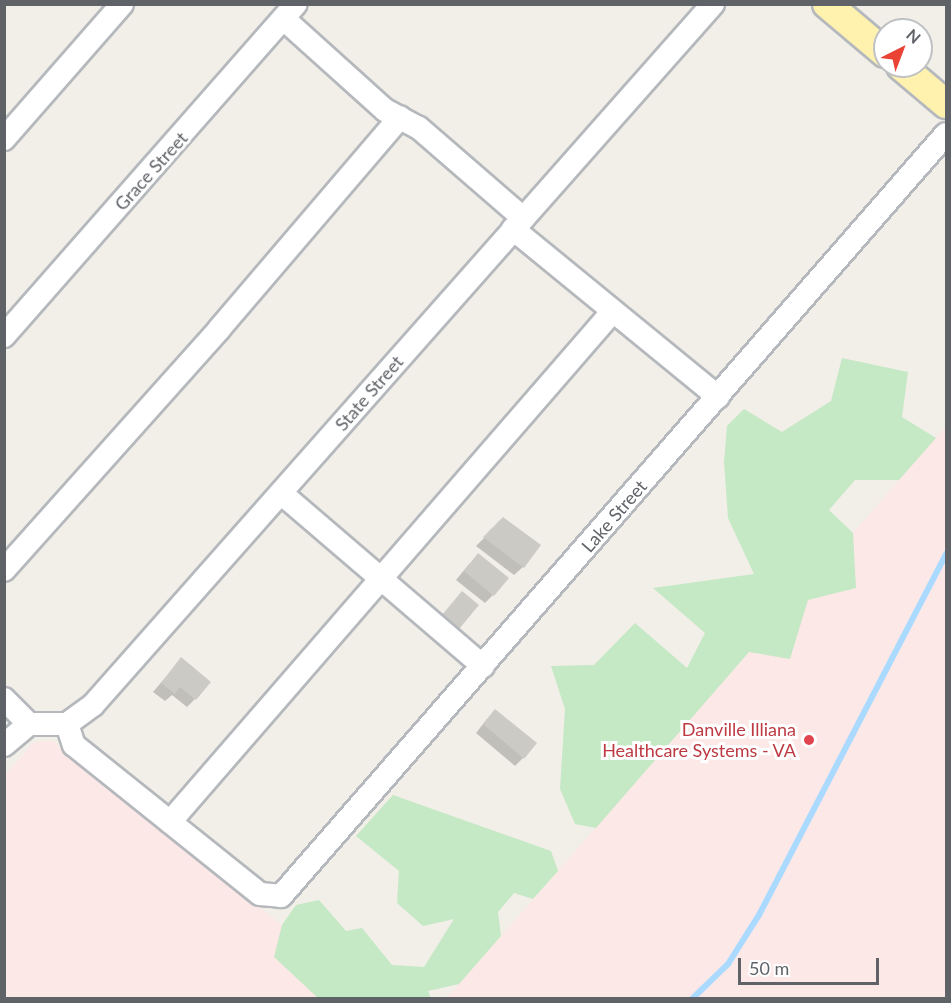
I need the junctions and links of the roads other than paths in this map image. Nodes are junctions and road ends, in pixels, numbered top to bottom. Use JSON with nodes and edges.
{"nodes":[{"id":1,"x":122,"y":4,"type":"edge"},
{"id":2,"x":713,"y":4,"type":"edge"},
{"id":3,"x":828,"y":5,"type":"edge"},
{"id":4,"x":290,"y":12,"type":"edge"},
{"id":5,"x":873,"y":43,"type":"edge"},
{"id":6,"x":915,"y":78,"type":"edge"},
{"id":7,"x":946,"y":104,"type":"edge"},
{"id":8,"x":400,"y":117,"type":"junction"},
{"id":9,"x":946,"y":134,"type":"edge"},
{"id":10,"x":4,"y":139,"type":"edge"},
{"id":11,"x":518,"y":223,"type":"junction"},
{"id":12,"x":614,"y":311,"type":"junction"},
{"id":13,"x":4,"y":336,"type":"edge"},
{"id":14,"x":718,"y":398,"type":"junction"},
{"id":15,"x":281,"y":493,"type":"junction"},
{"id":16,"x":4,"y":570,"type":"edge"},
{"id":17,"x":381,"y":579,"type":"junction"},
{"id":18,"x":483,"y":666,"type":"junction"},
{"id":19,"x":4,"y":699,"type":"edge"},
{"id":20,"x":29,"y":724,"type":"junction"},
{"id":21,"x":67,"y":724,"type":"junction"},
{"id":22,"x":4,"y":745,"type":"edge"},
{"id":23,"x":170,"y":822,"type":"junction"}],
"edges":[{"from":1,"to":10,"type":"street"},
{"from":2,"to":11,"type":"street","name":"State Street"},
{"from":3,"to":5,"type":"main road"},
{"from":4,"to":8,"type":"street"},
{"from":4,"to":13,"type":"street","name":"Grace Street"},
{"from":6,"to":7,"type":"main road"},
{"from":8,"to":11,"type":"street"},
{"from":8,"to":16,"type":"street"},
{"from":9,"to":14,"type":"street","name":"Lake Street"},
{"from":11,"to":12,"type":"street"},
{"from":11,"to":15,"type":"street","name":"State Street"},
{"from":12,"to":14,"type":"street"},
{"from":12,"to":17,"type":"street"},
{"from":14,"to":18,"type":"street","name":"Lake Street"},
{"from":15,"to":17,"type":"street"},
{"from":15,"to":21,"type":"street","name":"State Street"},
{"from":17,"to":18,"type":"street"},
{"from":17,"to":23,"type":"street"},
{"from":18,"to":23,"type":"street","name":"Lake Street"},
{"from":19,"to":20,"type":"street"},
{"from":20,"to":21,"type":"street"},
{"from":20,"to":22,"type":"street"},
{"from":21,"to":23,"type":"street"}]}
